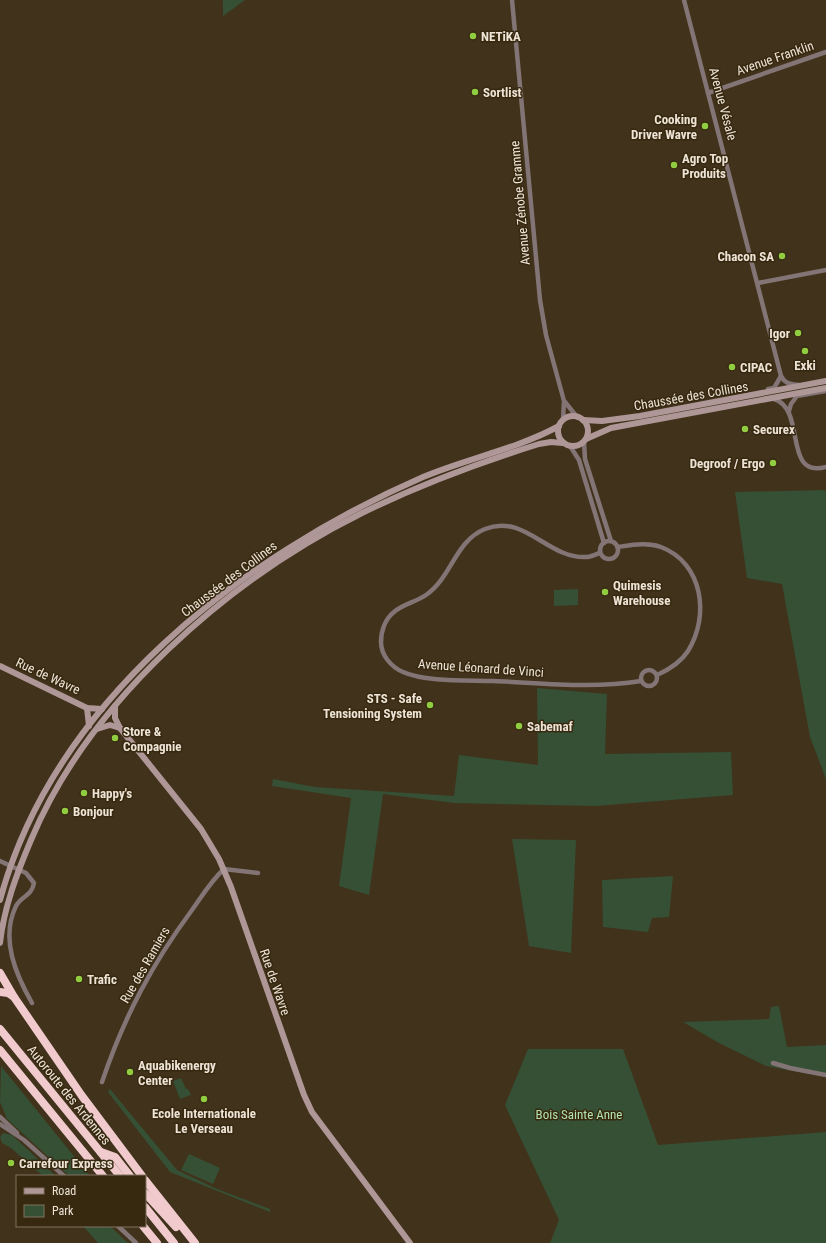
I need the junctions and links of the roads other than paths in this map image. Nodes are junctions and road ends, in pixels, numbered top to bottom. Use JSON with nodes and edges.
{"nodes":[{"id":1,"x":512,"y":0,"type":"edge"},
{"id":2,"x":684,"y":0,"type":"edge"},
{"id":3,"x":826,"y":52,"type":"edge"},
{"id":4,"x":708,"y":93,"type":"junction"},
{"id":5,"x":826,"y":270,"type":"edge"},
{"id":6,"x":758,"y":283,"type":"junction"},
{"id":7,"x":781,"y":376,"type":"junction"},
{"id":8,"x":826,"y":382,"type":"edge"},
{"id":9,"x":809,"y":384,"type":"junction"},
{"id":10,"x":826,"y":388,"type":"edge"},
{"id":11,"x":826,"y":391,"type":"edge"},
{"id":12,"x":774,"y":399,"type":"junction"},
{"id":13,"x":564,"y":401,"type":"junction"},
{"id":14,"x":713,"y":404,"type":"junction"},
{"id":15,"x":789,"y":411,"type":"junction"},
{"id":16,"x":580,"y":418,"type":"junction"},
{"id":17,"x":561,"y":423,"type":"junction"},
{"id":18,"x":585,"y":440,"type":"junction"},
{"id":19,"x":564,"y":443,"type":"junction"},
{"id":20,"x":570,"y":446,"type":"junction"},
{"id":21,"x":826,"y":467,"type":"edge"},
{"id":22,"x":610,"y":541,"type":"junction"},
{"id":23,"x":604,"y":543,"type":"junction"},
{"id":24,"x":618,"y":547,"type":"junction"},
{"id":25,"x":600,"y":553,"type":"junction"},
{"id":26,"x":0,"y":666,"type":"edge"},
{"id":27,"x":656,"y":675,"type":"junction"},
{"id":28,"x":641,"y":681,"type":"junction"},
{"id":29,"x":115,"y":706,"type":"junction"},
{"id":30,"x":87,"y":708,"type":"junction"},
{"id":31,"x":102,"y":710,"type":"junction"},
{"id":32,"x":89,"y":726,"type":"junction"},
{"id":33,"x":120,"y":728,"type":"junction"},
{"id":34,"x":94,"y":731,"type":"junction"},
{"id":35,"x":0,"y":861,"type":"edge"},
{"id":36,"x":11,"y":867,"type":"junction"},
{"id":37,"x":224,"y":869,"type":"junction"},
{"id":38,"x":19,"y":870,"type":"junction"},
{"id":39,"x":258,"y":873,"type":"dead end"},
{"id":40,"x":0,"y":900,"type":"edge"},
{"id":41,"x":0,"y":943,"type":"edge"},
{"id":42,"x":0,"y":973,"type":"edge"},
{"id":43,"x":1,"y":992,"type":"edge"},
{"id":44,"x":14,"y":997,"type":"junction"},
{"id":45,"x":32,"y":1003,"type":"dead end"},
{"id":46,"x":0,"y":1029,"type":"edge"},
{"id":47,"x":0,"y":1050,"type":"edge"},
{"id":48,"x":773,"y":1063,"type":"dead end"},
{"id":49,"x":826,"y":1075,"type":"edge"},
{"id":50,"x":102,"y":1082,"type":"dead end"},
{"id":51,"x":0,"y":1117,"type":"edge"},
{"id":52,"x":0,"y":1124,"type":"edge"},
{"id":53,"x":10,"y":1130,"type":"junction"},
{"id":54,"x":0,"y":1131,"type":"edge"},
{"id":55,"x":24,"y":1140,"type":"junction"},
{"id":56,"x":99,"y":1151,"type":"junction"},
{"id":57,"x":63,"y":1175,"type":"edge"},
{"id":58,"x":102,"y":1175,"type":"edge"},
{"id":59,"x":119,"y":1175,"type":"edge"},
{"id":60,"x":129,"y":1175,"type":"edge"},
{"id":61,"x":141,"y":1175,"type":"edge"},
{"id":62,"x":146,"y":1181,"type":"edge"},
{"id":63,"x":146,"y":1194,"type":"edge"},
{"id":64,"x":146,"y":1208,"type":"edge"},
{"id":65,"x":119,"y":1227,"type":"edge"},
{"id":66,"x":144,"y":1227,"type":"edge"},
{"id":67,"x":136,"y":1243,"type":"edge"},
{"id":68,"x":157,"y":1243,"type":"edge"},
{"id":69,"x":174,"y":1243,"type":"edge"},
{"id":70,"x":194,"y":1243,"type":"edge"},
{"id":71,"x":410,"y":1243,"type":"edge"}],
"edges":[{"from":1,"to":13,"type":"street","name":"Avenue Zénobe Gramme"},
{"from":2,"to":4,"type":"street","name":"Avenue Vésale"},
{"from":3,"to":4,"type":"street","name":"Avenue Franklin"},
{"from":4,"to":6,"type":"street","name":"Avenue Vésale"},
{"from":5,"to":6,"type":"street"},
{"from":6,"to":7,"type":"street","name":"Avenue Vésale"},
{"from":7,"to":9,"type":"street"},
{"from":7,"to":14,"type":"street"},
{"from":8,"to":9,"type":"main road","name":"Chaussée des Collines"},
{"from":9,"to":14,"type":"main road","name":"Chaussée des Collines"},
{"from":10,"to":12,"type":"main road","name":"Chaussée des Collines"},
{"from":11,"to":15,"type":"street"},
{"from":12,"to":15,"type":"street"},
{"from":12,"to":18,"type":"main road","name":"Chaussée des Collines"},
{"from":13,"to":16,"type":"street","name":"Avenue Zénobe Gramme"},
{"from":13,"to":17,"type":"street","name":"Avenue Zénobe Gramme"},
{"from":14,"to":16,"type":"main road","name":"Chaussée des Collines"},
{"from":15,"to":21,"type":"street"},
{"from":16,"to":17,"type":"main road"},
{"from":16,"to":18,"type":"main road"},
{"from":17,"to":19,"type":"main road"},
{"from":17,"to":31,"type":"main road","name":"Chaussée des Collines"},
{"from":18,"to":20,"type":"main road"},
{"from":18,"to":22,"type":"street"},
{"from":19,"to":20,"type":"main road"},
{"from":19,"to":29,"type":"main road","name":"Chaussée des Collines"},
{"from":20,"to":23,"type":"street"},
{"from":22,"to":23,"type":"street"},
{"from":22,"to":24,"type":"street"},
{"from":23,"to":25,"type":"street"},
{"from":24,"to":25,"type":"street","name":"Avenue Léonard de Vinci"},
{"from":24,"to":27,"type":"street","name":"Avenue Léonard de Vinci"},
{"from":25,"to":28,"type":"street","name":"Avenue Léonard de Vinci"},
{"from":26,"to":30,"type":"main road","name":"Rue de Wavre"},
{"from":27,"to":28,"type":"street","name":"Avenue Léonard de Vinci"},
{"from":27,"to":28,"type":"street","name":"Avenue Léonard de Vinci"},
{"from":29,"to":33,"type":"main road","name":"Rue de Wavre"},
{"from":29,"to":34,"type":"main road","name":"Chaussée des Collines"},
{"from":30,"to":31,"type":"main road","name":"Rue de Wavre"},
{"from":30,"to":32,"type":"main road","name":"Rue de Wavre"},
{"from":31,"to":32,"type":"main road","name":"Chaussée des Collines"},
{"from":32,"to":36,"type":"main road","name":"Chaussée des Collines"},
{"from":33,"to":34,"type":"main road"},
{"from":33,"to":37,"type":"main road","name":"Rue de Wavre"},
{"from":34,"to":38,"type":"main road"},
{"from":35,"to":36,"type":"street"},
{"from":36,"to":38,"type":"street"},
{"from":36,"to":40,"type":"main road","name":"Chaussée des Collines"},
{"from":37,"to":39,"type":"street"},
{"from":37,"to":50,"type":"street","name":"Rue des Ramiers"},
{"from":37,"to":71,"type":"main road","name":"Rue de Wavre"},
{"from":38,"to":41,"type":"main road"},
{"from":38,"to":45,"type":"street"},
{"from":42,"to":44,"type":"highway"},
{"from":43,"to":44,"type":"highway"},
{"from":44,"to":61,"type":"highway"},
{"from":46,"to":56,"type":"highway","name":"Autoroute des Ardennes"},
{"from":47,"to":58,"type":"highway","name":"Autoroute des Ardennes"},
{"from":48,"to":49,"type":"street"},
{"from":51,"to":55,"type":"street"},
{"from":52,"to":53,"type":"street"},
{"from":53,"to":54,"type":"street"},
{"from":53,"to":55,"type":"street"},
{"from":55,"to":57,"type":"street"},
{"from":56,"to":59,"type":"highway","name":"Autoroute des Ardennes"},
{"from":56,"to":60,"type":"highway"},
{"from":62,"to":70,"type":"highway"},
{"from":63,"to":70,"type":"highway"},
{"from":64,"to":69,"type":"highway"},
{"from":65,"to":67,"type":"street"},
{"from":66,"to":68,"type":"highway"}]}
